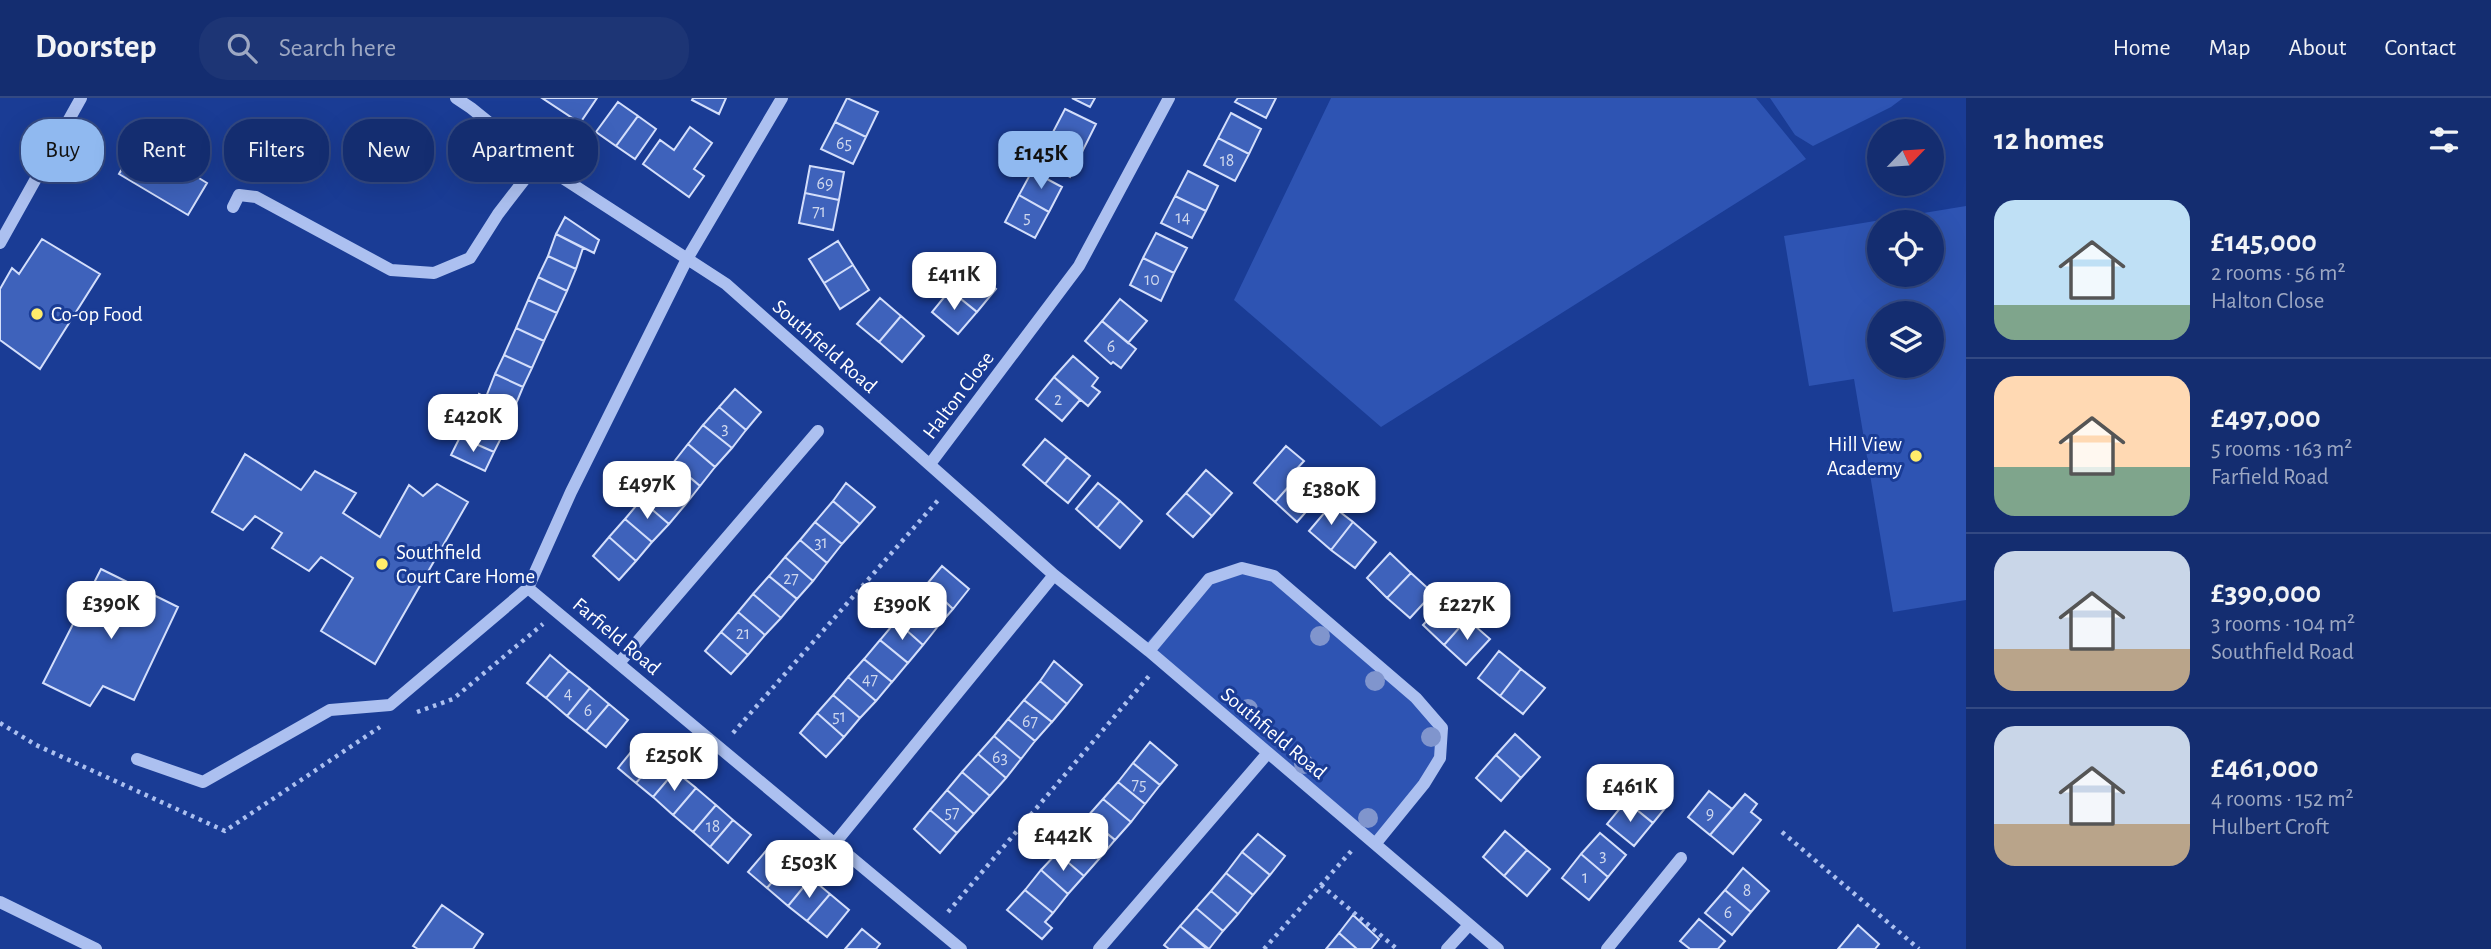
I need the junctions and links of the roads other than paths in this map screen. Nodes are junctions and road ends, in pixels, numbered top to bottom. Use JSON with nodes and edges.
{"nodes":[{"id":1,"x":81,"y":98,"type":"edge"},
{"id":2,"x":456,"y":98,"type":"edge"},
{"id":3,"x":782,"y":98,"type":"edge"},
{"id":4,"x":1170,"y":98,"type":"edge"},
{"id":5,"x":485,"y":119,"type":"edge"},
{"id":6,"x":523,"y":182,"type":"edge"},
{"id":7,"x":569,"y":182,"type":"edge"},
{"id":8,"x":233,"y":207,"type":"dead end"},
{"id":9,"x":0,"y":243,"type":"edge"},
{"id":10,"x":687,"y":259,"type":"junction"},
{"id":11,"x":818,"y":431,"type":"dead end"},
{"id":12,"x":930,"y":464,"type":"junction"},
{"id":13,"x":1054,"y":575,"type":"junction"},
{"id":14,"x":528,"y":588,"type":"junction"},
{"id":15,"x":1149,"y":651,"type":"junction"},
{"id":16,"x":619,"y":663,"type":"junction"},
{"id":17,"x":1267,"y":754,"type":"junction"},
{"id":18,"x":137,"y":759,"type":"dead end"},
{"id":19,"x":1370,"y":839,"type":"junction"},
{"id":20,"x":835,"y":843,"type":"junction"},
{"id":21,"x":1681,"y":858,"type":"dead end"},
{"id":22,"x":0,"y":902,"type":"edge"},
{"id":23,"x":1469,"y":925,"type":"junction"},
{"id":24,"x":96,"y":949,"type":"edge"},
{"id":25,"x":961,"y":949,"type":"edge"},
{"id":26,"x":1099,"y":949,"type":"edge"},
{"id":27,"x":1447,"y":949,"type":"edge"},
{"id":28,"x":1498,"y":949,"type":"edge"},
{"id":29,"x":1607,"y":949,"type":"edge"}],
"edges":[{"from":1,"to":9,"type":"street"},
{"from":2,"to":5,"type":"street","name":"Southfield Road"},
{"from":3,"to":10,"type":"street"},
{"from":4,"to":12,"type":"street","name":"Halton Close"},
{"from":6,"to":8,"type":"street"},
{"from":7,"to":10,"type":"street","name":"Southfield Road"},
{"from":10,"to":12,"type":"street","name":"Southfield Road"},
{"from":10,"to":14,"type":"street"},
{"from":11,"to":16,"type":"street"},
{"from":12,"to":13,"type":"street","name":"Southfield Road"},
{"from":13,"to":15,"type":"street","name":"Southfield Road"},
{"from":13,"to":20,"type":"street"},
{"from":14,"to":16,"type":"street","name":"Farfield Road"},
{"from":14,"to":18,"type":"street"},
{"from":15,"to":17,"type":"street","name":"Southfield Road"},
{"from":15,"to":19,"type":"street"},
{"from":16,"to":20,"type":"street","name":"Farfield Road"},
{"from":17,"to":19,"type":"street","name":"Southfield Road"},
{"from":17,"to":26,"type":"street"},
{"from":19,"to":23,"type":"street","name":"Southfield Road"},
{"from":20,"to":25,"type":"street","name":"Farfield Road"},
{"from":21,"to":29,"type":"street"},
{"from":22,"to":24,"type":"street"},
{"from":23,"to":27,"type":"street"},
{"from":23,"to":28,"type":"street","name":"Southfield Road"}]}
